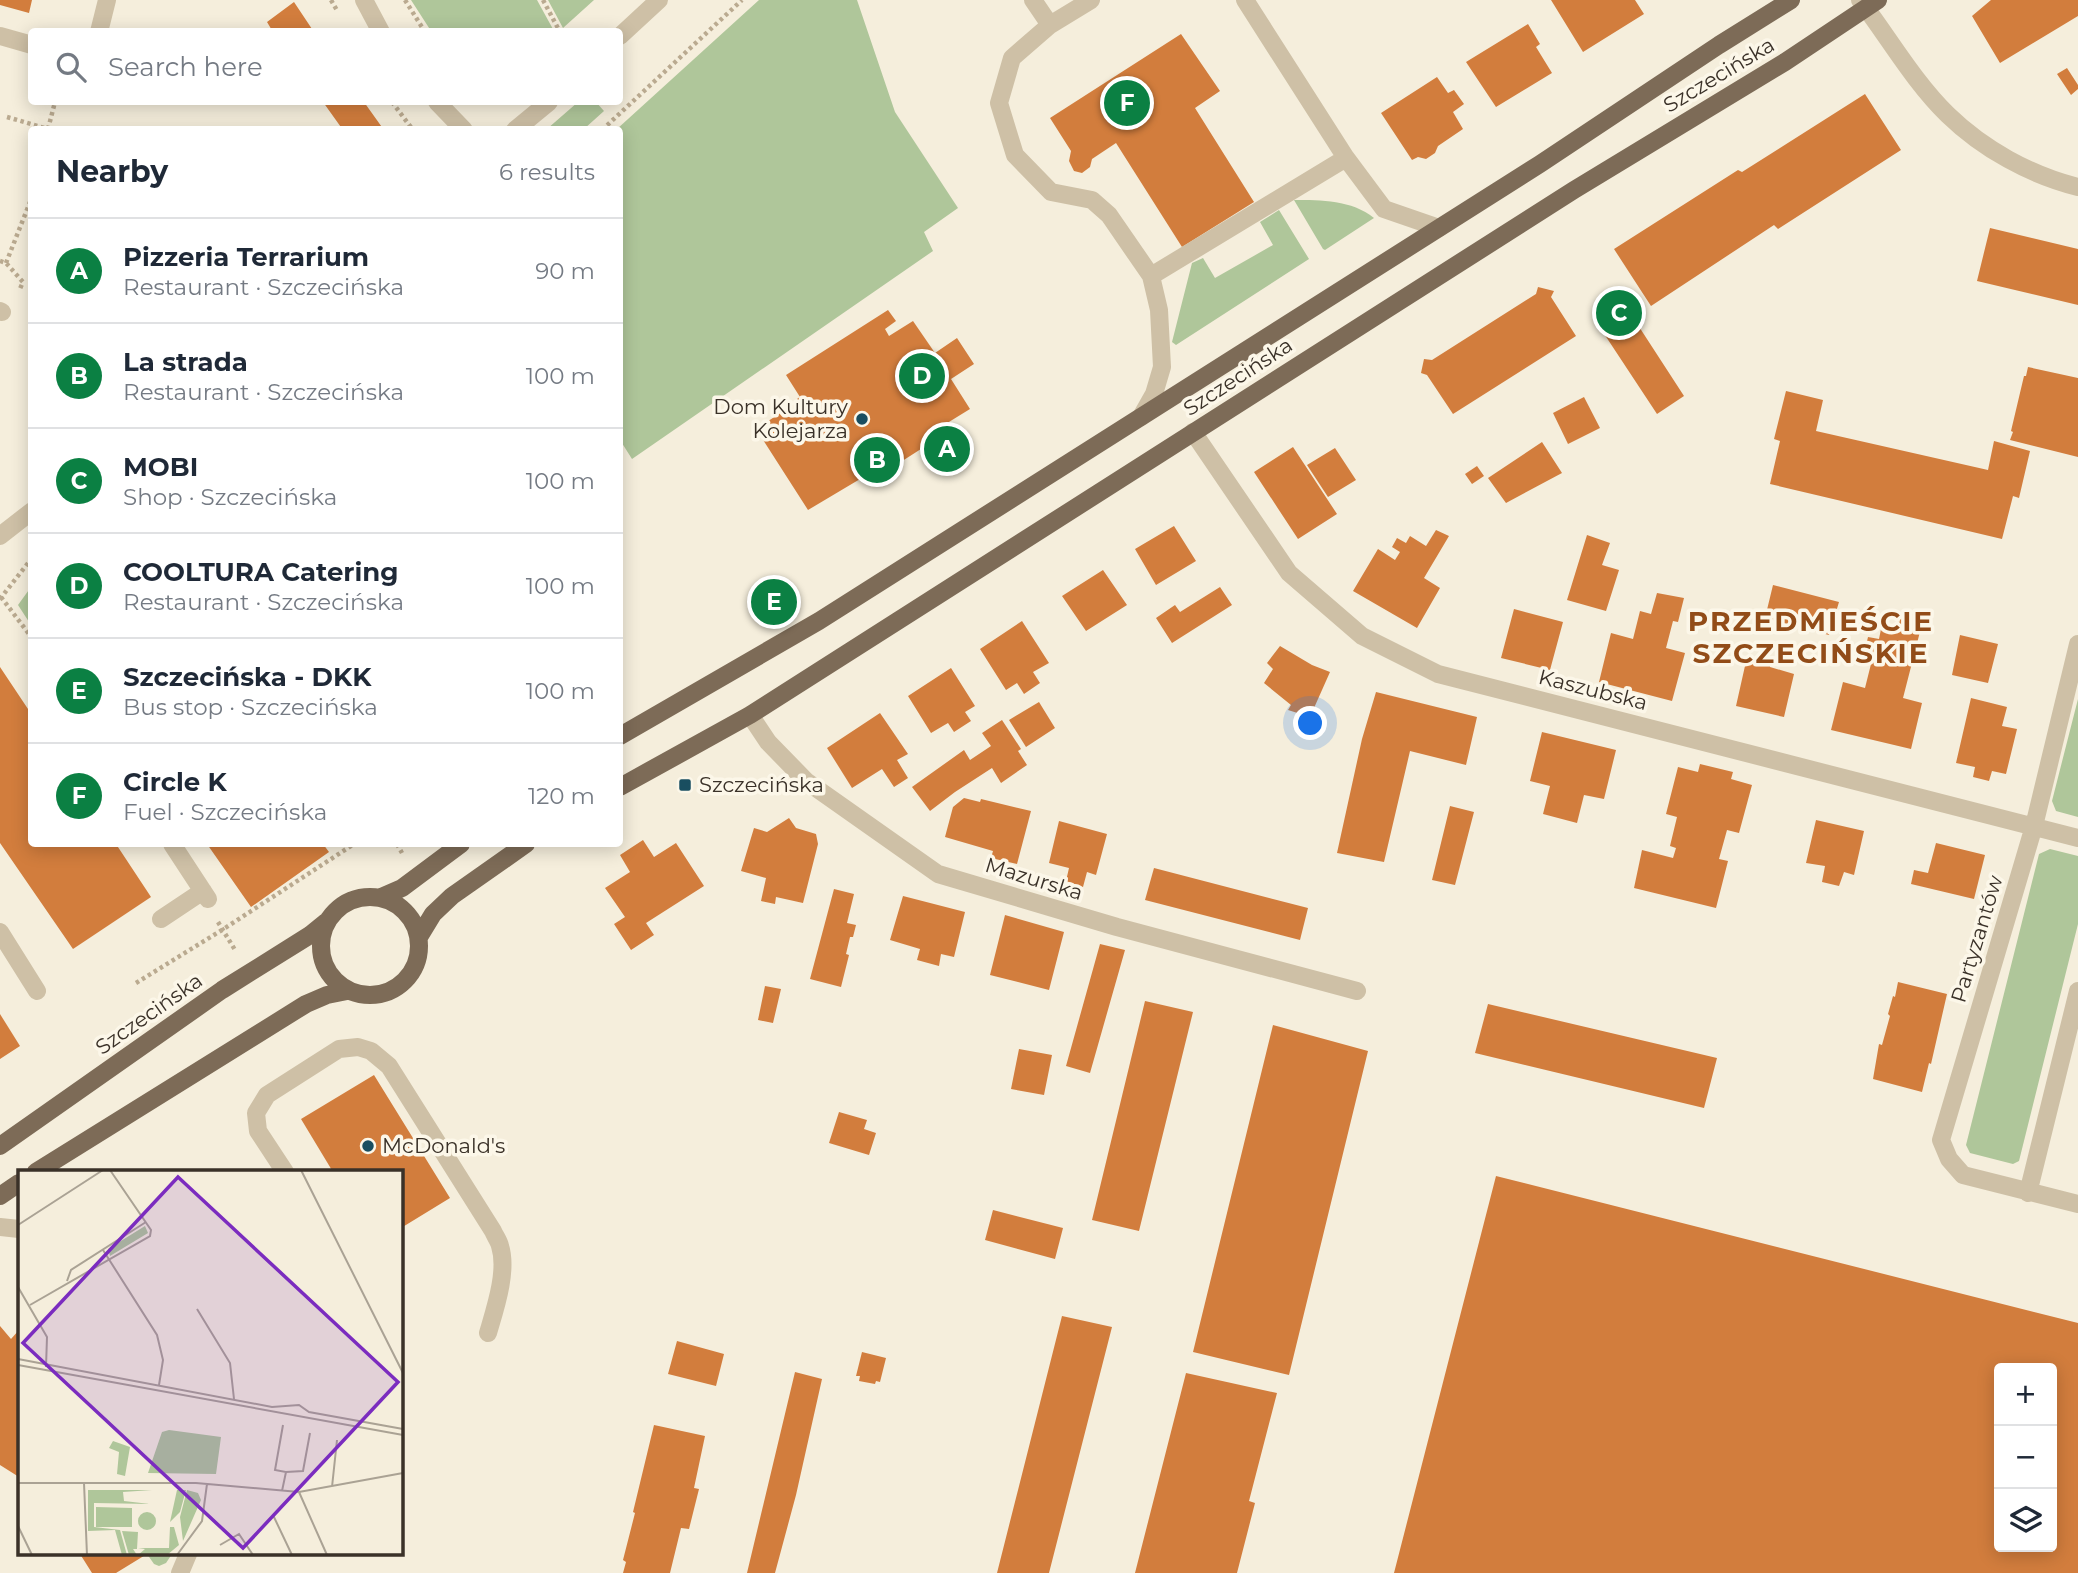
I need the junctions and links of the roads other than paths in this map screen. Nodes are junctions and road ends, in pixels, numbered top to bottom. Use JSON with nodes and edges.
{"nodes":[{"id":1,"x":107,"y":0,"type":"edge"},
{"id":2,"x":364,"y":0,"type":"edge"},
{"id":3,"x":659,"y":0,"type":"edge"},
{"id":4,"x":1033,"y":0,"type":"edge"},
{"id":5,"x":1091,"y":0,"type":"edge"},
{"id":6,"x":1245,"y":0,"type":"edge"},
{"id":7,"x":1791,"y":0,"type":"edge"},
{"id":8,"x":1868,"y":3,"type":"edge"},
{"id":9,"x":1050,"y":25,"type":"junction"},
{"id":10,"x":100,"y":28,"type":"edge"},
{"id":11,"x":379,"y":28,"type":"edge"},
{"id":12,"x":623,"y":33,"type":"edge"},
{"id":13,"x":0,"y":36,"type":"edge"},
{"id":14,"x":28,"y":44,"type":"edge"},
{"id":15,"x":441,"y":105,"type":"edge"},
{"id":16,"x":545,"y":105,"type":"edge"},
{"id":17,"x":460,"y":126,"type":"edge"},
{"id":18,"x":520,"y":126,"type":"edge"},
{"id":19,"x":1346,"y":158,"type":"junction"},
{"id":20,"x":2078,"y":187,"type":"edge"},
{"id":21,"x":1439,"y":228,"type":"junction"},
{"id":22,"x":1151,"y":276,"type":"junction"},
{"id":23,"x":1141,"y":417,"type":"junction"},
{"id":24,"x":1193,"y":432,"type":"junction"},
{"id":25,"x":28,"y":514,"type":"edge"},
{"id":26,"x":0,"y":536,"type":"edge"},
{"id":27,"x":2078,"y":644,"type":"edge"},
{"id":28,"x":750,"y":715,"type":"junction"},
{"id":29,"x":623,"y":734,"type":"edge"},
{"id":30,"x":623,"y":785,"type":"edge"},
{"id":31,"x":2034,"y":826,"type":"junction"},
{"id":32,"x":2078,"y":838,"type":"edge"},
{"id":33,"x":174,"y":847,"type":"edge"},
{"id":34,"x":457,"y":847,"type":"edge"},
{"id":35,"x":522,"y":847,"type":"edge"},
{"id":36,"x":379,"y":898,"type":"junction"},
{"id":37,"x":161,"y":919,"type":"dead end"},
{"id":38,"x":327,"y":922,"type":"junction"},
{"id":39,"x":0,"y":932,"type":"edge"},
{"id":40,"x":419,"y":937,"type":"junction"},
{"id":41,"x":37,"y":991,"type":"dead end"},
{"id":42,"x":347,"y":991,"type":"junction"},
{"id":43,"x":1357,"y":991,"type":"dead end"},
{"id":44,"x":2078,"y":991,"type":"edge"},
{"id":45,"x":0,"y":1146,"type":"edge"},
{"id":46,"x":39,"y":1170,"type":"edge"},
{"id":47,"x":284,"y":1170,"type":"edge"},
{"id":48,"x":18,"y":1184,"type":"edge"},
{"id":49,"x":2028,"y":1193,"type":"junction"},
{"id":50,"x":0,"y":1196,"type":"edge"},
{"id":51,"x":2078,"y":1204,"type":"edge"},
{"id":52,"x":0,"y":1227,"type":"edge"},
{"id":53,"x":18,"y":1229,"type":"edge"},
{"id":54,"x":488,"y":1333,"type":"dead end"},
{"id":55,"x":187,"y":1556,"type":"edge"},
{"id":56,"x":180,"y":1573,"type":"edge"}],
"edges":[{"from":1,"to":10,"type":"street"},
{"from":2,"to":11,"type":"street"},
{"from":3,"to":12,"type":"street"},
{"from":4,"to":9,"type":"street"},
{"from":5,"to":9,"type":"street"},
{"from":6,"to":19,"type":"street"},
{"from":7,"to":21,"type":"main road","name":"Szczecińska"},
{"from":8,"to":20,"type":"street"},
{"from":8,"to":24,"type":"main road","name":"Szczecińska"},
{"from":9,"to":22,"type":"street"},
{"from":13,"to":14,"type":"street"},
{"from":15,"to":17,"type":"street"},
{"from":16,"to":18,"type":"street"},
{"from":19,"to":21,"type":"street"},
{"from":19,"to":22,"type":"street"},
{"from":21,"to":23,"type":"main road","name":"Szczecińska"},
{"from":22,"to":23,"type":"street"},
{"from":23,"to":29,"type":"main road","name":"Szczecińska"},
{"from":24,"to":28,"type":"main road","name":"Szczecińska"},
{"from":24,"to":31,"type":"street","name":"Kaszubska"},
{"from":25,"to":26,"type":"street"},
{"from":27,"to":31,"type":"street","name":"Partyzantów"},
{"from":28,"to":30,"type":"main road","name":"Szczecińska"},
{"from":28,"to":43,"type":"street","name":"Mazurska"},
{"from":31,"to":32,"type":"street","name":"Kaszubska"},
{"from":31,"to":49,"type":"street","name":"Partyzantów"},
{"from":33,"to":37,"type":"street"},
{"from":34,"to":36,"type":"main road"},
{"from":35,"to":40,"type":"main road"},
{"from":36,"to":38,"type":"main road"},
{"from":36,"to":40,"type":"main road"},
{"from":38,"to":42,"type":"main road"},
{"from":38,"to":45,"type":"main road","name":"Szczecińska"},
{"from":39,"to":41,"type":"street"},
{"from":40,"to":42,"type":"main road"},
{"from":42,"to":46,"type":"main road"},
{"from":44,"to":49,"type":"street"},
{"from":47,"to":54,"type":"street"},
{"from":48,"to":50,"type":"main road"},
{"from":49,"to":51,"type":"street","name":"Partyzantów"},
{"from":52,"to":53,"type":"street"},
{"from":55,"to":56,"type":"street"}]}
